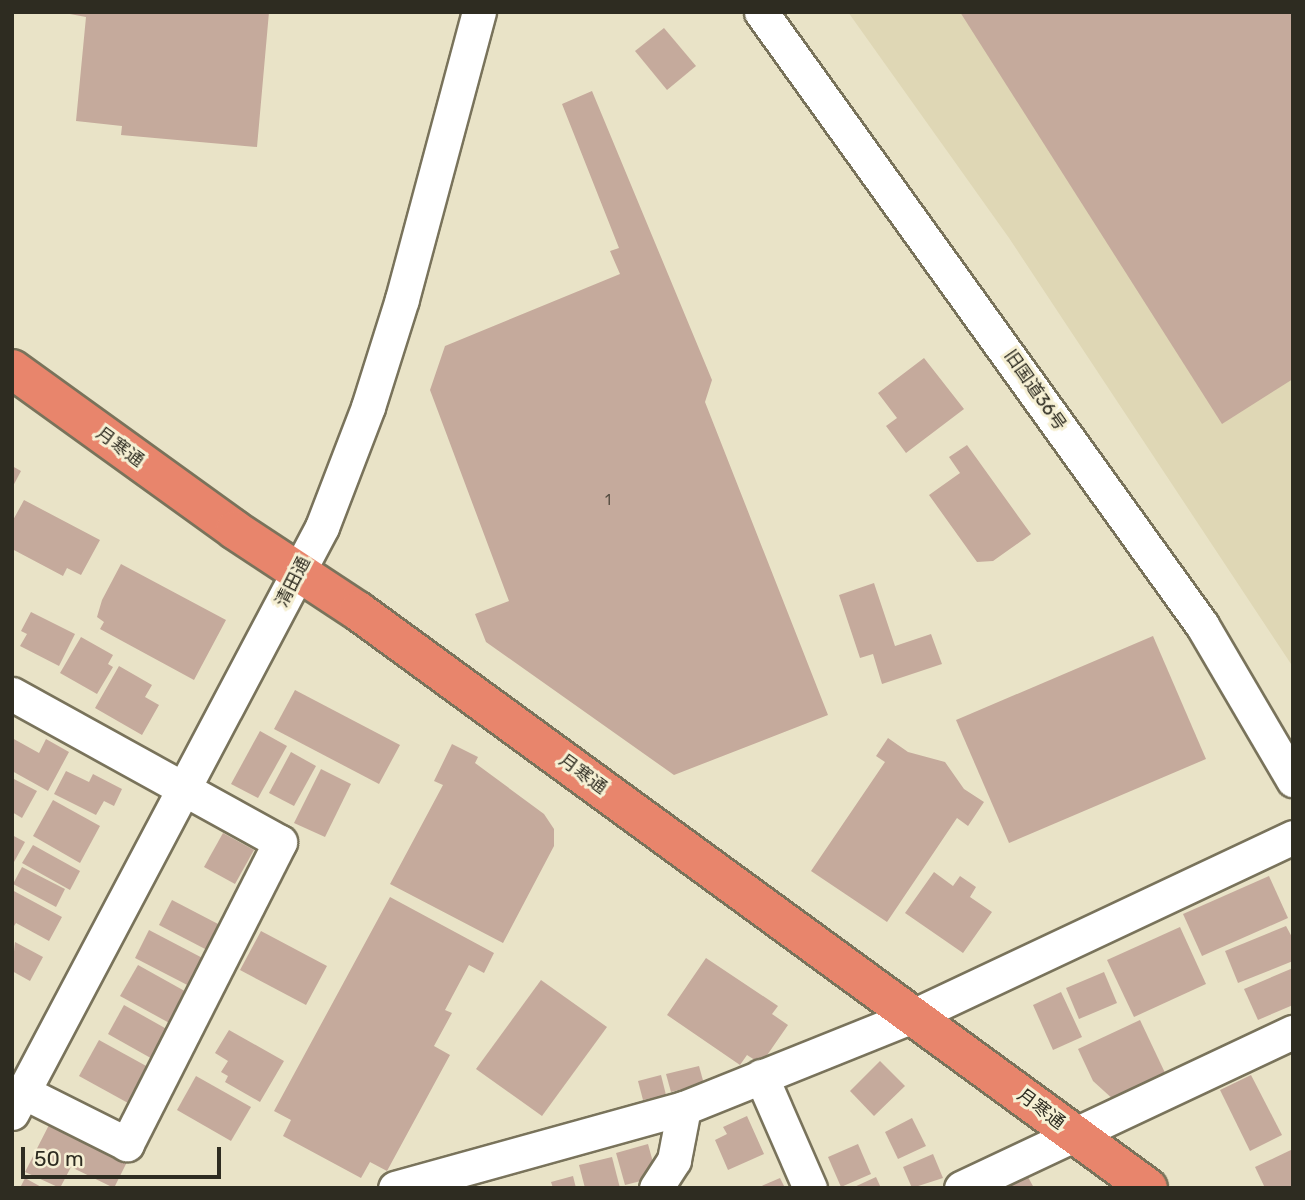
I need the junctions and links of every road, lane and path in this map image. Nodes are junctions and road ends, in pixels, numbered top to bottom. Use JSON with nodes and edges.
{"nodes":[{"id":1,"x":479,"y":12,"type":"edge"},
{"id":2,"x":761,"y":12,"type":"edge"},
{"id":3,"x":12,"y":369,"type":"edge"},
{"id":4,"x":298,"y":573,"type":"junction"},
{"id":5,"x":12,"y":694,"type":"edge"},
{"id":6,"x":1293,"y":780,"type":"edge"},
{"id":7,"x":183,"y":790,"type":"junction"},
{"id":8,"x":1293,"y":837,"type":"edge"},
{"id":9,"x":915,"y":1015,"type":"junction"},
{"id":10,"x":1293,"y":1032,"type":"edge"},
{"id":11,"x":761,"y":1076,"type":"junction"},
{"id":12,"x":18,"y":1102,"type":"edge"},
{"id":13,"x":684,"y":1108,"type":"junction"},
{"id":14,"x":1076,"y":1135,"type":"junction"},
{"id":15,"x":395,"y":1188,"type":"edge"},
{"id":16,"x":656,"y":1188,"type":"edge"},
{"id":17,"x":810,"y":1188,"type":"edge"},
{"id":18,"x":961,"y":1188,"type":"edge"},
{"id":19,"x":1148,"y":1188,"type":"edge"}],
"edges":[{"from":1,"to":4,"type":"street","name":"清田通"},
{"from":2,"to":6,"type":"street","name":"旧国道36号"},
{"from":3,"to":4,"type":"highway","name":"月寒通"},
{"from":4,"to":7,"type":"street","name":"清田通"},
{"from":4,"to":9,"type":"highway","name":"月寒通"},
{"from":5,"to":7,"type":"street"},
{"from":7,"to":12,"type":"street","name":"清田通"},
{"from":7,"to":12,"type":"street"},
{"from":8,"to":9,"type":"street"},
{"from":9,"to":11,"type":"street"},
{"from":9,"to":14,"type":"highway","name":"月寒通"},
{"from":10,"to":14,"type":"street"},
{"from":11,"to":13,"type":"street"},
{"from":11,"to":17,"type":"street"},
{"from":13,"to":15,"type":"street"},
{"from":13,"to":16,"type":"street"},
{"from":14,"to":18,"type":"street"},
{"from":14,"to":19,"type":"highway","name":"月寒通"}]}
